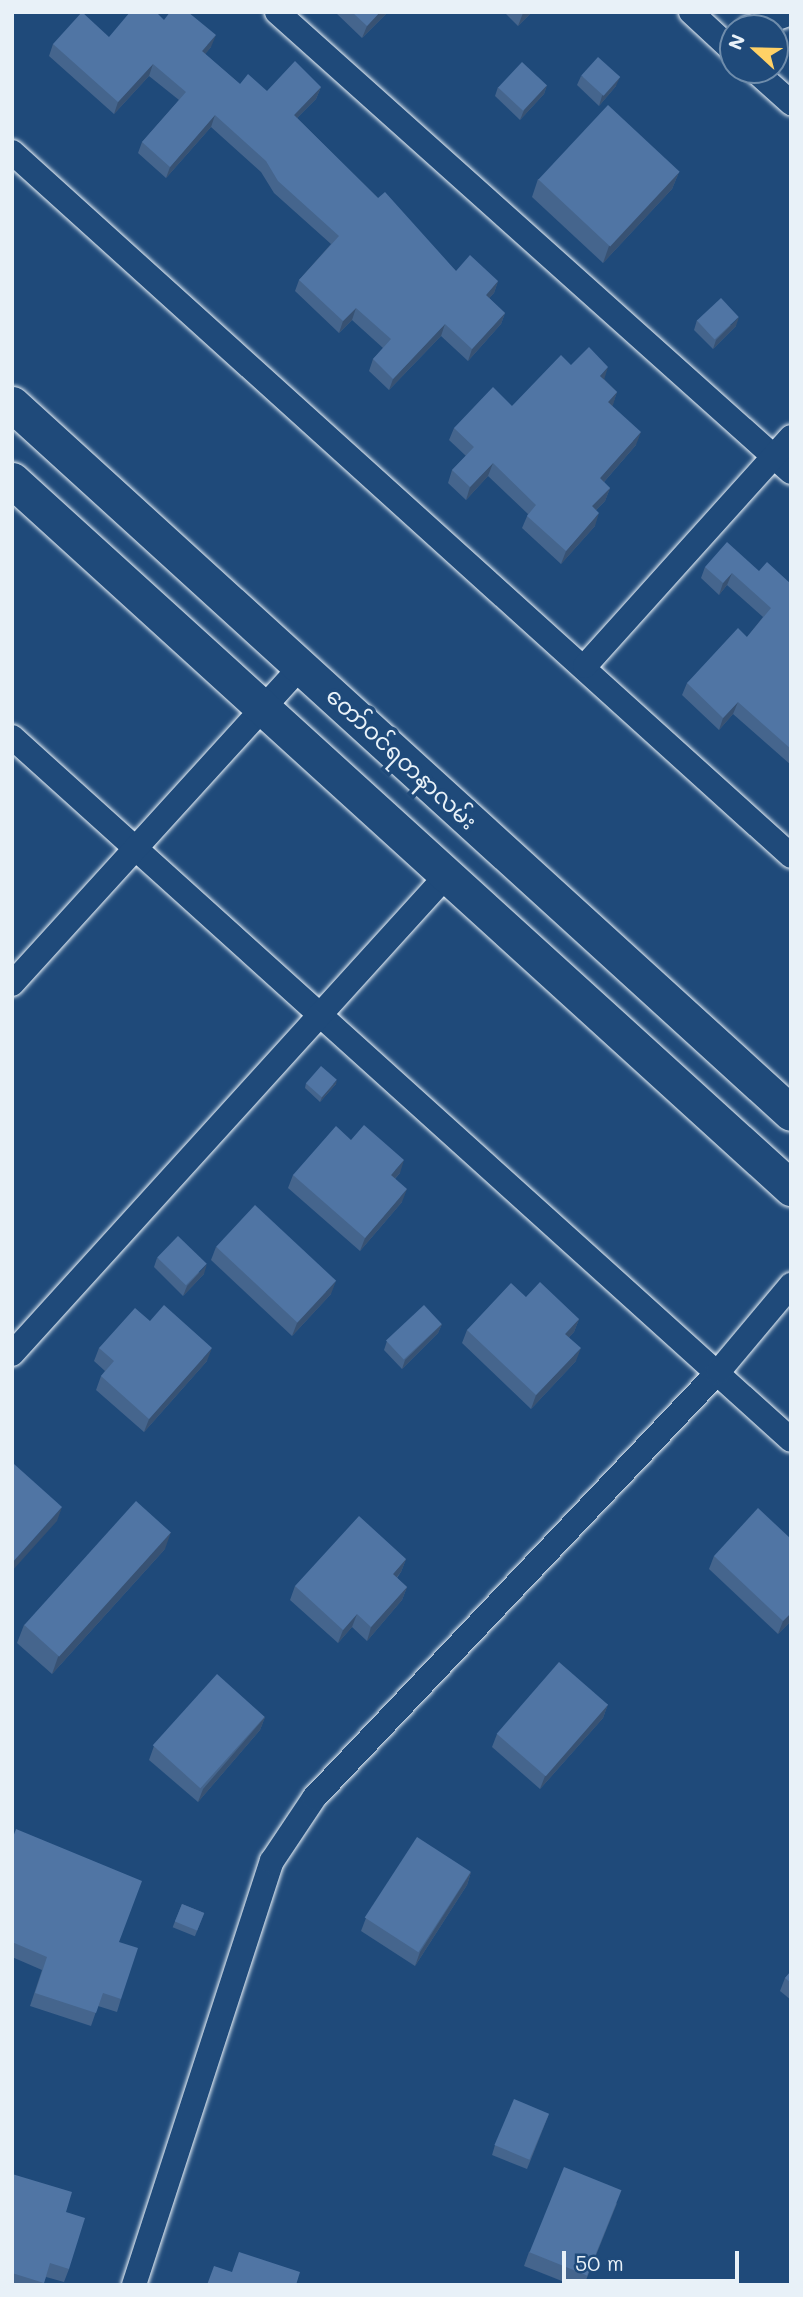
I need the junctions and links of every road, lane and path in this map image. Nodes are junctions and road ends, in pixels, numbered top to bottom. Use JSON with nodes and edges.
{"nodes":[{"id":1,"x":277,"y":12,"type":"edge"},
{"id":2,"x":691,"y":12,"type":"edge"},
{"id":3,"x":719,"y":33,"type":"edge"},
{"id":4,"x":770,"y":84,"type":"edge"},
{"id":5,"x":791,"y":103,"type":"edge"},
{"id":6,"x":12,"y":152,"type":"edge"},
{"id":7,"x":12,"y":404,"type":"edge"},
{"id":8,"x":791,"y":437,"type":"edge"},
{"id":9,"x":782,"y":464,"type":"edge"},
{"id":10,"x":12,"y":480,"type":"edge"},
{"id":11,"x":303,"y":664,"type":"junction"},
{"id":12,"x":585,"y":666,"type":"junction"},
{"id":13,"x":265,"y":707,"type":"junction"},
{"id":14,"x":12,"y":737,"type":"edge"},
{"id":15,"x":138,"y":850,"type":"junction"},
{"id":16,"x":791,"y":856,"type":"edge"},
{"id":17,"x":447,"y":876,"type":"junction"},
{"id":18,"x":12,"y":984,"type":"edge"},
{"id":19,"x":316,"y":1015,"type":"junction"},
{"id":20,"x":791,"y":1113,"type":"edge"},
{"id":21,"x":791,"y":1188,"type":"edge"},
{"id":22,"x":791,"y":1285,"type":"edge"},
{"id":23,"x":12,"y":1354,"type":"edge"},
{"id":24,"x":718,"y":1372,"type":"junction"},
{"id":25,"x":791,"y":1440,"type":"edge"},
{"id":26,"x":134,"y":2285,"type":"edge"}],
"edges":[{"from":1,"to":9,"type":"street"},
{"from":2,"to":3,"type":"street"},
{"from":4,"to":5,"type":"street"},
{"from":6,"to":12,"type":"street"},
{"from":7,"to":11,"type":"main road","name":"တော်ဝင်ရတနာလမ်း"},
{"from":8,"to":9,"type":"street"},
{"from":9,"to":12,"type":"street"},
{"from":10,"to":13,"type":"main road"},
{"from":11,"to":13,"type":"street"},
{"from":11,"to":20,"type":"main road","name":"တော်ဝင်ရတနာလမ်း"},
{"from":12,"to":16,"type":"street"},
{"from":13,"to":15,"type":"street"},
{"from":13,"to":17,"type":"main road"},
{"from":14,"to":15,"type":"street"},
{"from":15,"to":18,"type":"street"},
{"from":15,"to":19,"type":"street"},
{"from":17,"to":19,"type":"street"},
{"from":17,"to":21,"type":"main road"},
{"from":19,"to":23,"type":"street"},
{"from":19,"to":24,"type":"street"},
{"from":22,"to":24,"type":"street"},
{"from":24,"to":25,"type":"street"},
{"from":24,"to":26,"type":"street"}]}
